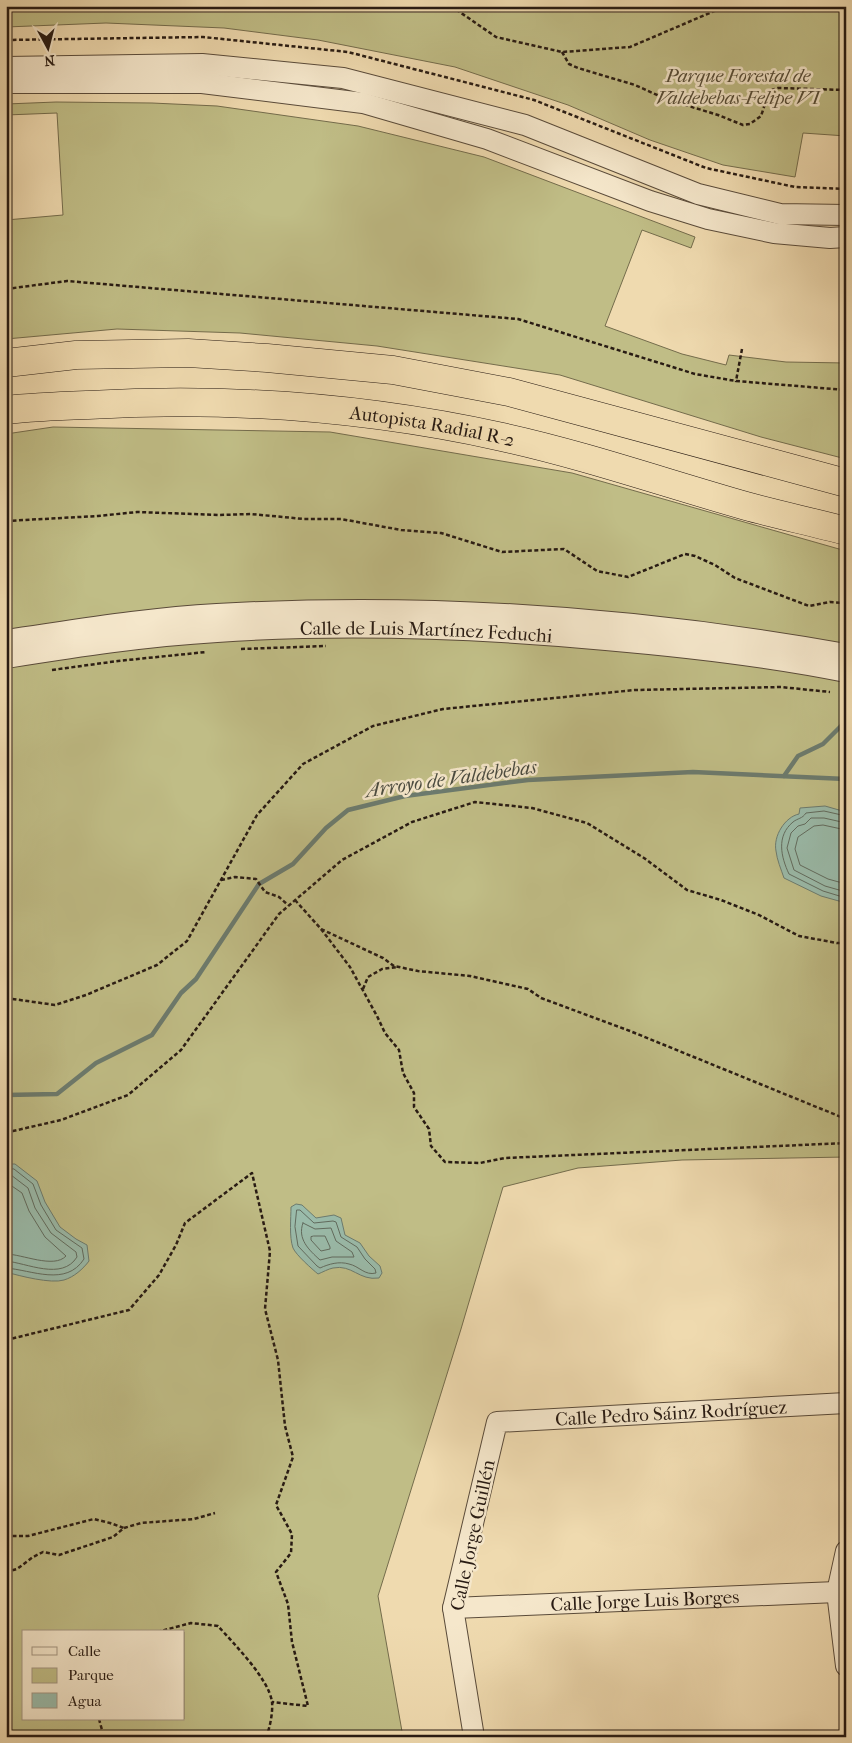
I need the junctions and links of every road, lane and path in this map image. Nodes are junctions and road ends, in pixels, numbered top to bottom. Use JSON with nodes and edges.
{"nodes":[{"id":1,"x":451,"y":6,"type":"edge"},
{"id":2,"x":726,"y":6,"type":"edge"},
{"id":3,"x":562,"y":52,"type":"junction"},
{"id":4,"x":6,"y":67,"type":"edge"},
{"id":5,"x":6,"y":83,"type":"edge"},
{"id":6,"x":846,"y":90,"type":"edge"},
{"id":7,"x":846,"y":215,"type":"edge"},
{"id":8,"x":846,"y":238,"type":"edge"},
{"id":9,"x":6,"y":289,"type":"edge"},
{"id":10,"x":742,"y":349,"type":"dead end"},
{"id":11,"x":6,"y":363,"type":"edge"},
{"id":12,"x":736,"y":381,"type":"junction"},
{"id":13,"x":846,"y":390,"type":"edge"},
{"id":14,"x":6,"y":410,"type":"edge"},
{"id":15,"x":846,"y":483,"type":"edge"},
{"id":16,"x":6,"y":522,"type":"edge"},
{"id":17,"x":846,"y":531,"type":"edge"},
{"id":18,"x":846,"y":602,"type":"edge"},
{"id":19,"x":6,"y":640,"type":"edge"},
{"id":20,"x":334,"y":646,"type":"dead end"},
{"id":21,"x":237,"y":650,"type":"dead end"},
{"id":22,"x":208,"y":651,"type":"dead end"},
{"id":23,"x":846,"y":654,"type":"edge"},
{"id":24,"x":6,"y":658,"type":"edge"},
{"id":25,"x":49,"y":670,"type":"dead end"},
{"id":26,"x":846,"y":672,"type":"edge"},
{"id":27,"x":830,"y":692,"type":"dead end"},
{"id":28,"x":221,"y":880,"type":"junction"},
{"id":29,"x":295,"y":900,"type":"junction"},
{"id":30,"x":288,"y":905,"type":"junction"},
{"id":31,"x":321,"y":929,"type":"junction"},
{"id":32,"x":846,"y":943,"type":"edge"},
{"id":33,"x":401,"y":967,"type":"junction"},
{"id":34,"x":363,"y":990,"type":"junction"},
{"id":35,"x":6,"y":998,"type":"edge"},
{"id":36,"x":846,"y":1119,"type":"edge"},
{"id":37,"x":6,"y":1131,"type":"edge"},
{"id":38,"x":846,"y":1143,"type":"edge"},
{"id":39,"x":6,"y":1340,"type":"edge"},
{"id":40,"x":846,"y":1403,"type":"edge"},
{"id":41,"x":497,"y":1422,"type":"joint"},
{"id":42,"x":215,"y":1513,"type":"dead end"},
{"id":43,"x":124,"y":1528,"type":"junction"},
{"id":44,"x":6,"y":1536,"type":"edge"},
{"id":45,"x":846,"y":1551,"type":"edge"},
{"id":46,"x":6,"y":1572,"type":"edge"},
{"id":47,"x":837,"y":1592,"type":"junction"},
{"id":48,"x":453,"y":1608,"type":"junction"},
{"id":49,"x":165,"y":1630,"type":"edge"},
{"id":50,"x":846,"y":1666,"type":"edge"},
{"id":51,"x":272,"y":1702,"type":"junction"},
{"id":52,"x":99,"y":1720,"type":"edge"},
{"id":53,"x":101,"y":1737,"type":"edge"},
{"id":54,"x":266,"y":1737,"type":"edge"},
{"id":55,"x":474,"y":1737,"type":"edge"}],
"edges":[{"from":1,"to":3,"type":"path"},
{"from":2,"to":3,"type":"path"},
{"from":3,"to":6,"type":"path"},
{"from":4,"to":7,"type":"street"},
{"from":5,"to":8,"type":"street"},
{"from":9,"to":12,"type":"path"},
{"from":10,"to":12,"type":"path"},
{"from":11,"to":15,"type":"highway"},
{"from":12,"to":13,"type":"path"},
{"from":14,"to":17,"type":"highway","name":"Autopista Radial R-2"},
{"from":16,"to":18,"type":"path"},
{"from":19,"to":23,"type":"street","name":"Calle de Luis Martínez Feduchi"},
{"from":20,"to":21,"type":"path"},
{"from":22,"to":25,"type":"path"},
{"from":24,"to":26,"type":"street","name":"Calle de Luis Martínez Feduchi"},
{"from":27,"to":28,"type":"path"},
{"from":28,"to":30,"type":"path"},
{"from":28,"to":35,"type":"path"},
{"from":29,"to":30,"type":"path"},
{"from":29,"to":31,"type":"path"},
{"from":29,"to":32,"type":"path"},
{"from":30,"to":37,"type":"path"},
{"from":31,"to":33,"type":"path"},
{"from":31,"to":34,"type":"path"},
{"from":33,"to":34,"type":"path"},
{"from":33,"to":36,"type":"path"},
{"from":34,"to":38,"type":"path"},
{"from":39,"to":51,"type":"path"},
{"from":40,"to":41,"type":"street","name":"Calle Pedro Sáinz Rodríguez"},
{"from":41,"to":48,"type":"street","name":"Calle Jorge Guillén"},
{"from":42,"to":43,"type":"path"},
{"from":43,"to":44,"type":"path"},
{"from":43,"to":46,"type":"path"},
{"from":45,"to":47,"type":"street"},
{"from":47,"to":48,"type":"street","name":"Calle Jorge Luis Borges"},
{"from":47,"to":50,"type":"street"},
{"from":48,"to":55,"type":"street","name":"Calle Jorge Guillén"},
{"from":49,"to":51,"type":"path"},
{"from":51,"to":54,"type":"path"},
{"from":52,"to":53,"type":"path"}]}
